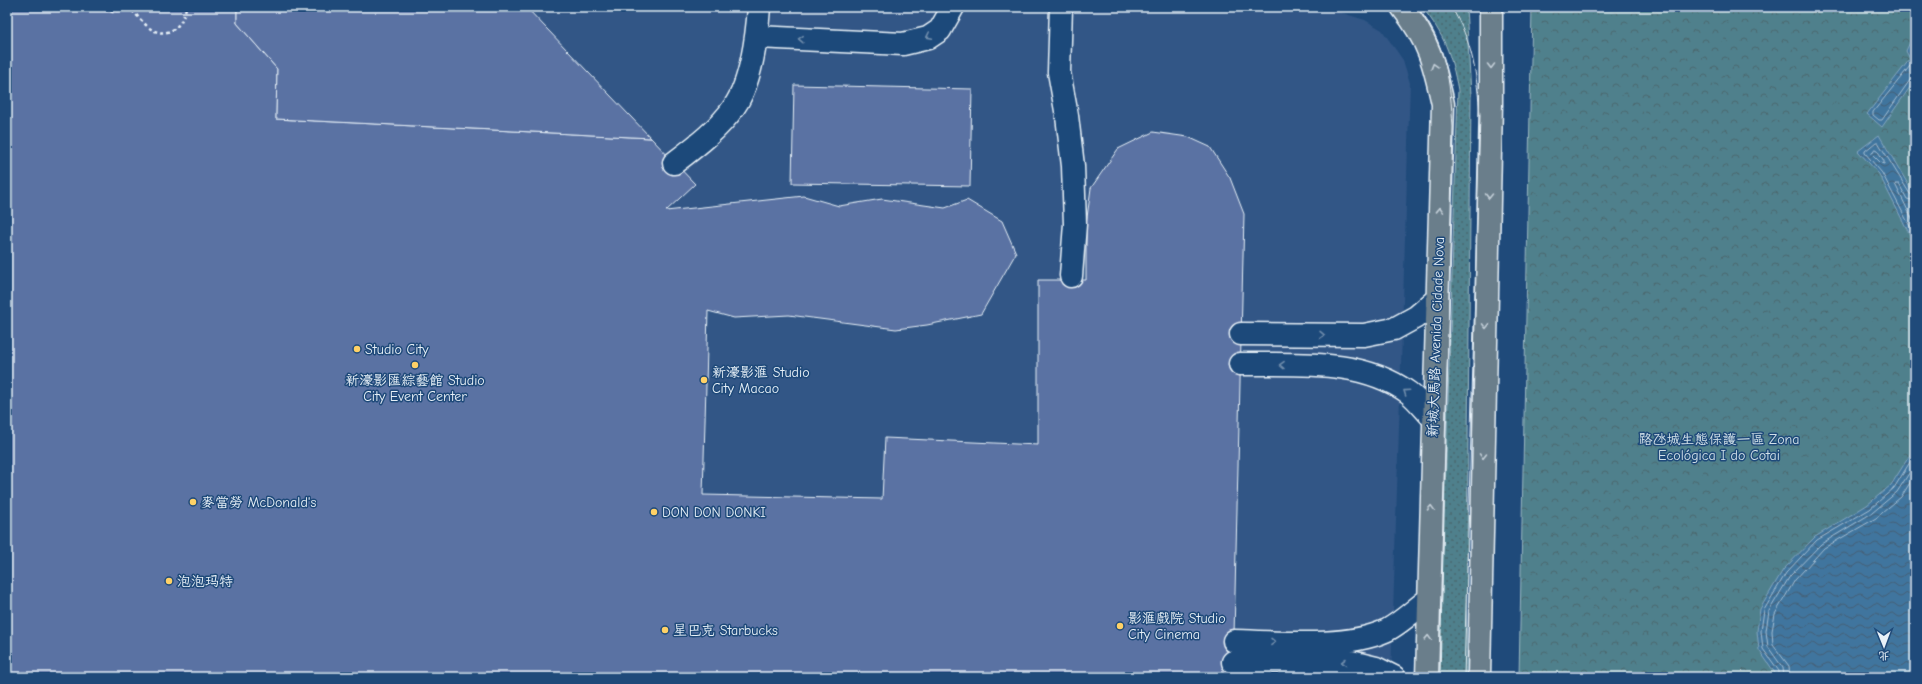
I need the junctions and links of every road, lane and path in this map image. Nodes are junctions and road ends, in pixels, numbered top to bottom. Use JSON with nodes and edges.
{"nodes":[{"id":1,"x":93,"y":7,"type":"edge"},
{"id":2,"x":186,"y":7,"type":"edge"},
{"id":3,"x":759,"y":7,"type":"edge"},
{"id":4,"x":953,"y":7,"type":"edge"},
{"id":5,"x":1061,"y":7,"type":"edge"},
{"id":6,"x":1402,"y":7,"type":"edge"},
{"id":7,"x":1492,"y":14,"type":"edge"},
{"id":8,"x":757,"y":37,"type":"junction"},
{"id":9,"x":674,"y":163,"type":"dead end"},
{"id":10,"x":1071,"y":276,"type":"dead end"},
{"id":11,"x":1437,"y":299,"type":"junction"},
{"id":12,"x":1241,"y":334,"type":"dead end"},
{"id":13,"x":1240,"y":364,"type":"dead end"},
{"id":14,"x":1434,"y":419,"type":"junction"},
{"id":15,"x":1429,"y":599,"type":"junction"},
{"id":16,"x":1394,"y":677,"type":"edge"},
{"id":17,"x":1427,"y":677,"type":"edge"},
{"id":18,"x":1479,"y":677,"type":"edge"}],
"edges":[{"from":1,"to":2,"type":"path"},
{"from":3,"to":8,"type":"lane"},
{"from":4,"to":8,"type":"lane","one_way":true},
{"from":5,"to":10,"type":"lane"},
{"from":11,"to":6,"type":"main road","name":"新城大馬路 Avenida Cidade Nova","one_way":true},
{"from":7,"to":18,"type":"main road","one_way":true},
{"from":8,"to":9,"type":"lane"},
{"from":12,"to":11,"type":"lane","one_way":true},
{"from":11,"to":14,"type":"main road","name":"新城大馬路 Avenida Cidade Nova"},
{"from":14,"to":13,"type":"lane","one_way":true},
{"from":15,"to":14,"type":"main road","name":"新城大馬路 Avenida Cidade Nova","one_way":true},
{"from":16,"to":15,"type":"lane","one_way":true},
{"from":17,"to":15,"type":"main road","name":"新城大馬路 Avenida Cidade Nova","one_way":true}]}
